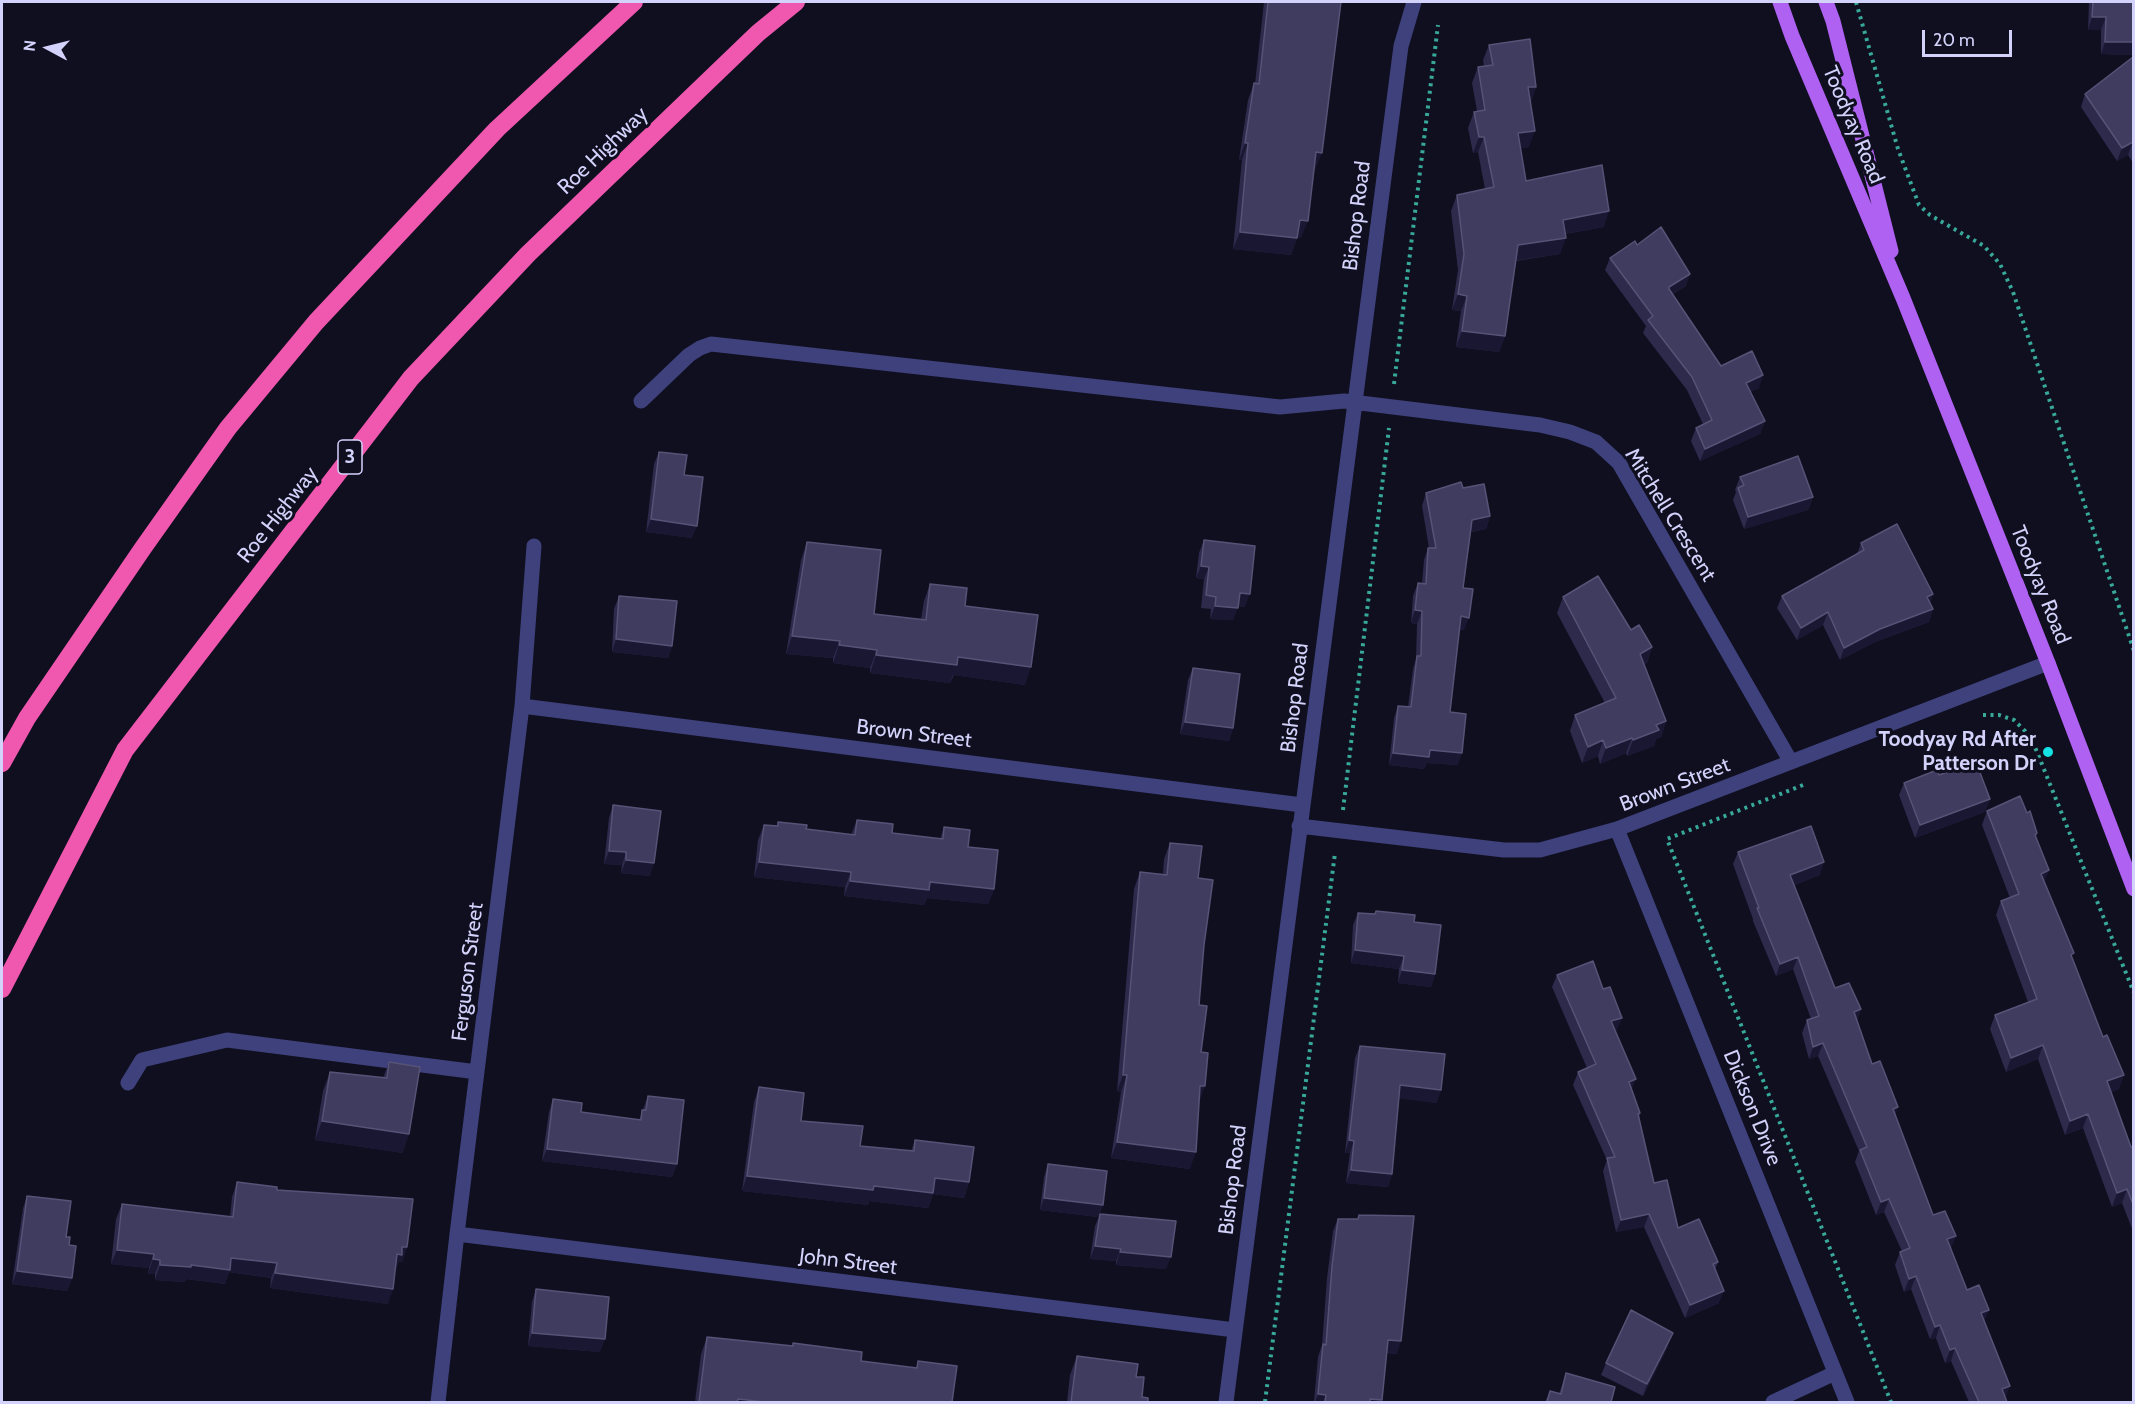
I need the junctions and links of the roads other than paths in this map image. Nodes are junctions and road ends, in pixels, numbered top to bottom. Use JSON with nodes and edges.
{"nodes":[{"id":1,"x":634,"y":2,"type":"edge"},
{"id":2,"x":796,"y":2,"type":"edge"},
{"id":3,"x":1414,"y":2,"type":"edge"},
{"id":4,"x":1780,"y":2,"type":"edge"},
{"id":5,"x":1826,"y":2,"type":"edge"},
{"id":6,"x":1903,"y":298,"type":"junction"},
{"id":7,"x":641,"y":401,"type":"dead end"},
{"id":8,"x":1354,"y":403,"type":"junction"},
{"id":9,"x":534,"y":546,"type":"dead end"},
{"id":10,"x":2048,"y":663,"type":"junction"},
{"id":11,"x":522,"y":706,"type":"junction"},
{"id":12,"x":1791,"y":762,"type":"junction"},
{"id":13,"x":2,"y":763,"type":"edge"},
{"id":14,"x":1302,"y":805,"type":"junction"},
{"id":15,"x":1299,"y":826,"type":"junction"},
{"id":16,"x":1617,"y":830,"type":"junction"},
{"id":17,"x":2133,"y":889,"type":"edge"},
{"id":18,"x":2,"y":989,"type":"edge"},
{"id":19,"x":477,"y":1072,"type":"junction"},
{"id":20,"x":128,"y":1083,"type":"dead end"},
{"id":21,"x":457,"y":1234,"type":"junction"},
{"id":22,"x":1235,"y":1330,"type":"junction"},
{"id":23,"x":1835,"y":1373,"type":"junction"},
{"id":24,"x":438,"y":1402,"type":"edge"},
{"id":25,"x":1226,"y":1402,"type":"edge"},
{"id":26,"x":1773,"y":1402,"type":"edge"},
{"id":27,"x":1847,"y":1402,"type":"edge"}],
"edges":[{"from":1,"to":13,"type":"highway"},
{"from":2,"to":18,"type":"highway","name":"Roe Highway","number":"3"},
{"from":3,"to":8,"type":"street","name":"Bishop Road"},
{"from":4,"to":6,"type":"main road","name":"Toodyay Road"},
{"from":5,"to":6,"type":"main road","name":"Toodyay Road"},
{"from":6,"to":10,"type":"main road","name":"Toodyay Road"},
{"from":7,"to":8,"type":"street","name":"Mitchell Crescent"},
{"from":8,"to":12,"type":"street","name":"Mitchell Crescent"},
{"from":8,"to":14,"type":"street","name":"Bishop Road"},
{"from":9,"to":11,"type":"street","name":"Ferguson Street"},
{"from":10,"to":12,"type":"street","name":"Brown Street"},
{"from":10,"to":17,"type":"main road","name":"Toodyay Road"},
{"from":11,"to":14,"type":"street","name":"Brown Street"},
{"from":11,"to":19,"type":"street","name":"Ferguson Street"},
{"from":12,"to":16,"type":"street","name":"Brown Street"},
{"from":14,"to":15,"type":"street","name":"Bishop Road"},
{"from":15,"to":16,"type":"street","name":"Brown Street"},
{"from":15,"to":22,"type":"street","name":"Bishop Road"},
{"from":16,"to":23,"type":"street","name":"Dickson Drive"},
{"from":19,"to":20,"type":"street"},
{"from":19,"to":21,"type":"street","name":"Ferguson Street"},
{"from":21,"to":22,"type":"street","name":"John Street"},
{"from":21,"to":24,"type":"street","name":"Ferguson Street"},
{"from":22,"to":25,"type":"street","name":"Bishop Road"},
{"from":23,"to":26,"type":"street"},
{"from":23,"to":27,"type":"street","name":"Dickson Drive"}]}
